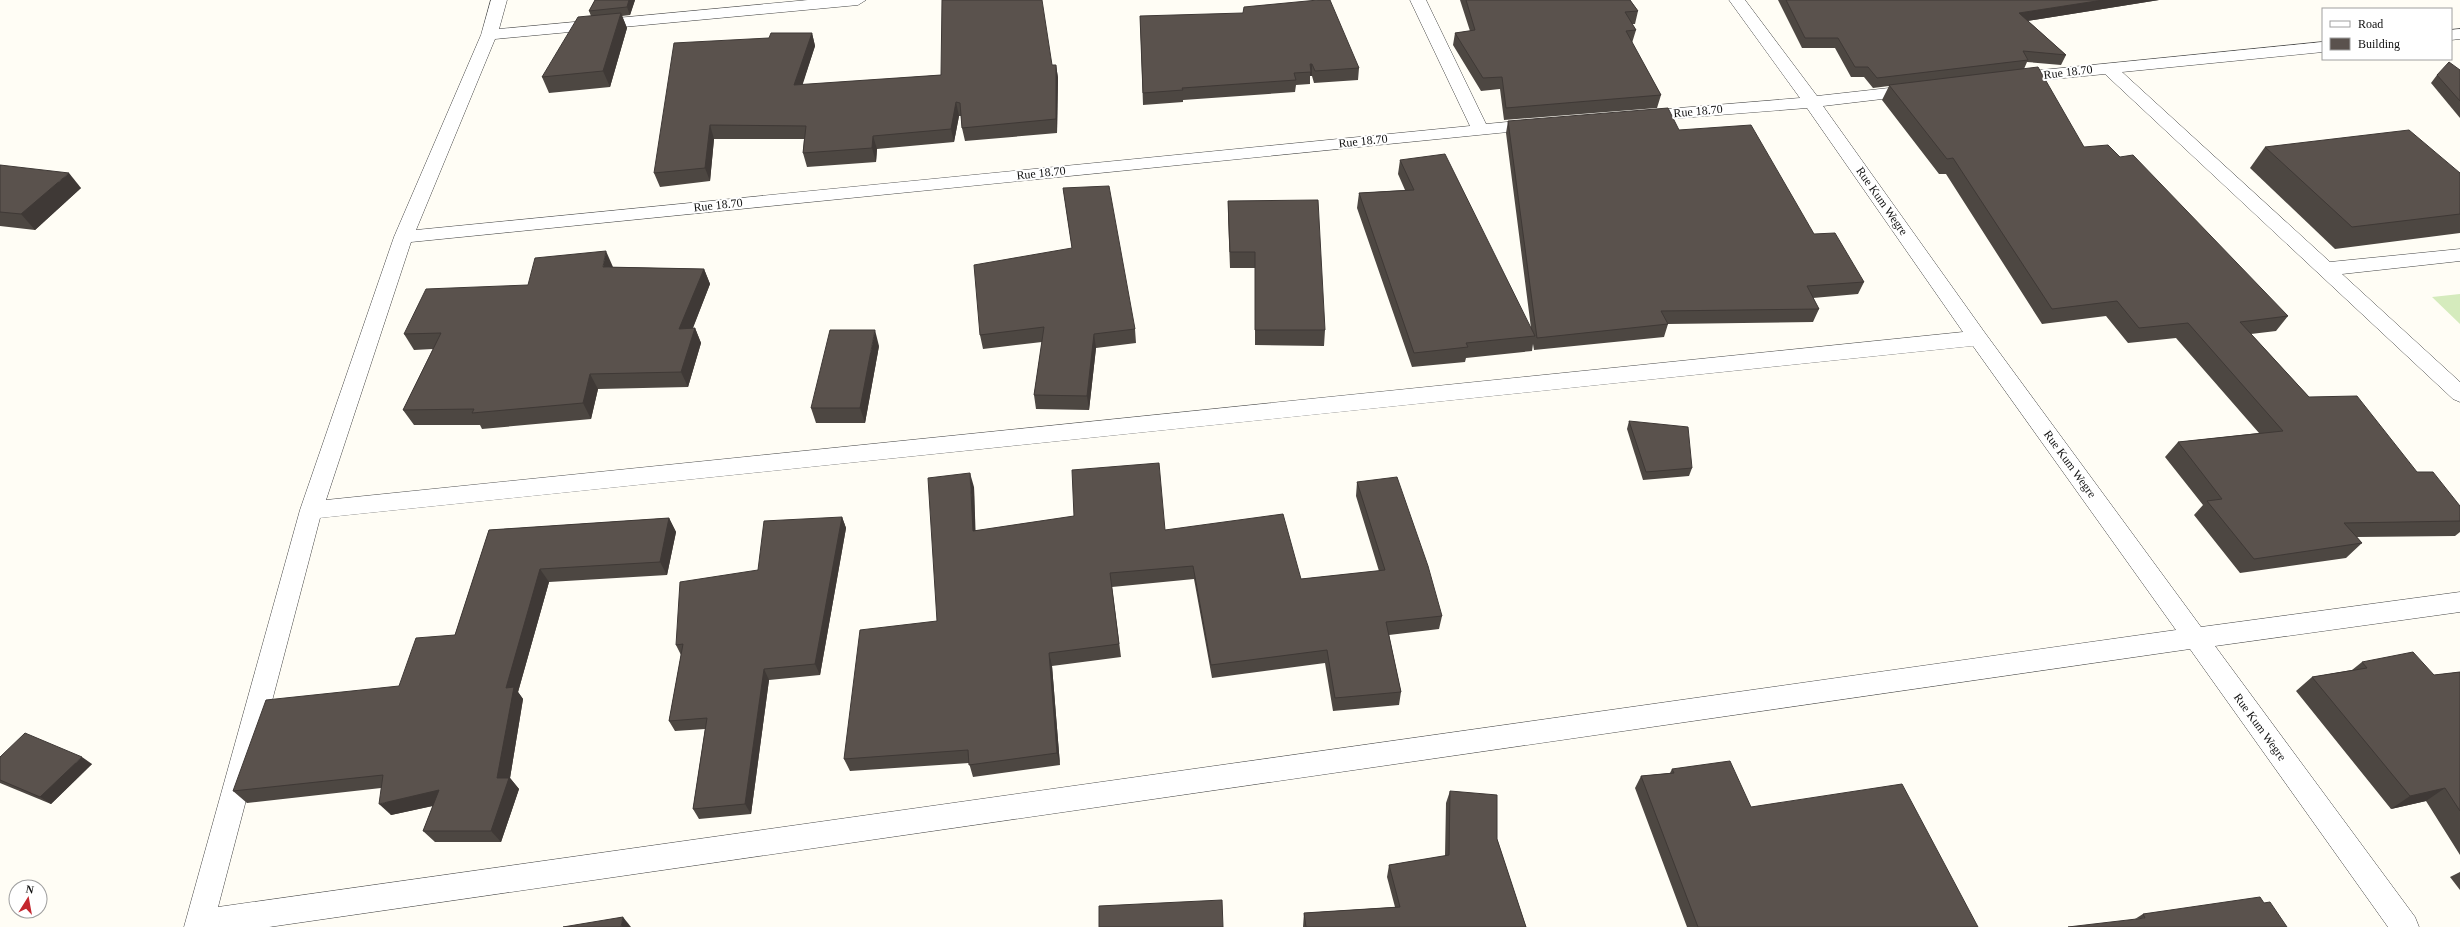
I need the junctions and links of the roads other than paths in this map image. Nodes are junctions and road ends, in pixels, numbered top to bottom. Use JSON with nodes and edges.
{"nodes":[{"id":1,"x":499,"y":0,"type":"edge"},
{"id":2,"x":858,"y":0,"type":"edge"},
{"id":3,"x":1418,"y":0,"type":"edge"},
{"id":4,"x":1737,"y":0,"type":"edge"},
{"id":5,"x":806,"y":2,"type":"edge"},
{"id":6,"x":489,"y":35,"type":"junction"},
{"id":7,"x":2322,"y":47,"type":"edge"},
{"id":8,"x":2107,"y":67,"type":"junction"},
{"id":9,"x":1998,"y":80,"type":"edge"},
{"id":10,"x":1936,"y":87,"type":"edge"},
{"id":11,"x":1812,"y":102,"type":"junction"},
{"id":12,"x":1623,"y":118,"type":"edge"},
{"id":13,"x":1552,"y":123,"type":"edge"},
{"id":14,"x":1480,"y":129,"type":"junction"},
{"id":15,"x":403,"y":237,"type":"junction"},
{"id":16,"x":2460,"y":255,"type":"edge"},
{"id":17,"x":2326,"y":269,"type":"junction"},
{"id":18,"x":1978,"y":338,"type":"junction"},
{"id":19,"x":2460,"y":394,"type":"edge"},
{"id":20,"x":311,"y":510,"type":"junction"},
{"id":21,"x":2460,"y":602,"type":"edge"},
{"id":22,"x":2196,"y":638,"type":"junction"},
{"id":23,"x":199,"y":925,"type":"edge"},
{"id":24,"x":2405,"y":927,"type":"edge"}],
"edges":[{"from":1,"to":6,"type":"street"},
{"from":2,"to":5,"type":"street"},
{"from":3,"to":14,"type":"street"},
{"from":4,"to":11,"type":"street","name":"Rue Kum Wegre"},
{"from":5,"to":6,"type":"street"},
{"from":6,"to":15,"type":"street"},
{"from":7,"to":8,"type":"street","name":"Rue 18.70"},
{"from":8,"to":9,"type":"street","name":"Rue 18.70"},
{"from":8,"to":17,"type":"street"},
{"from":10,"to":11,"type":"street","name":"Rue 18.70"},
{"from":11,"to":12,"type":"street","name":"Rue 18.70"},
{"from":11,"to":18,"type":"street","name":"Rue Kum Wegre"},
{"from":13,"to":14,"type":"street","name":"Rue 18.70"},
{"from":14,"to":15,"type":"street","name":"Rue 18.70"},
{"from":15,"to":20,"type":"street"},
{"from":16,"to":17,"type":"street"},
{"from":17,"to":19,"type":"street"},
{"from":18,"to":20,"type":"street"},
{"from":18,"to":22,"type":"street","name":"Rue Kum Wegre"},
{"from":20,"to":23,"type":"street"},
{"from":21,"to":22,"type":"street"},
{"from":22,"to":23,"type":"street"},
{"from":22,"to":24,"type":"street","name":"Rue Kum Wegre"}]}
